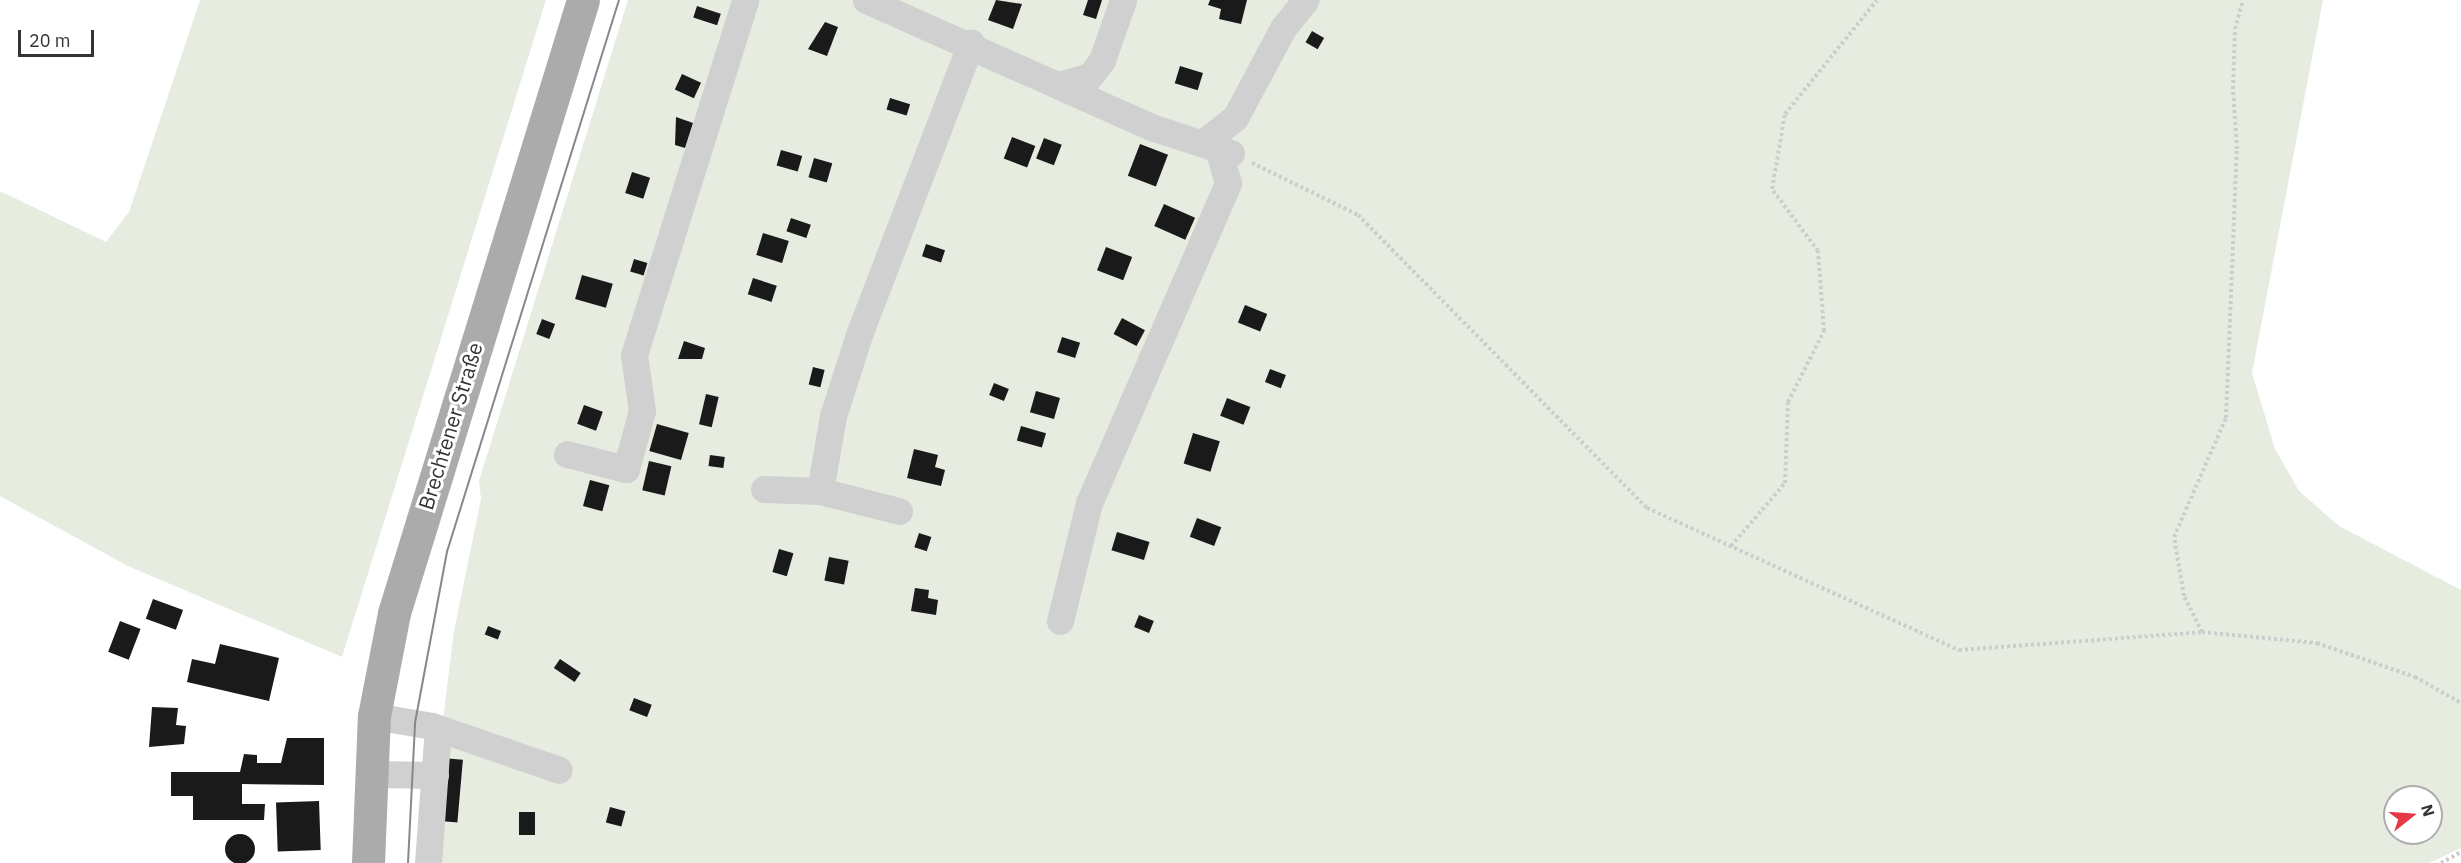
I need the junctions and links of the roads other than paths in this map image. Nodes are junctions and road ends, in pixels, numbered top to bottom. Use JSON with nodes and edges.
{"nodes":[{"id":1,"x":583,"y":0,"type":"edge"},
{"id":2,"x":745,"y":0,"type":"edge"},
{"id":3,"x":866,"y":0,"type":"edge"},
{"id":4,"x":1123,"y":0,"type":"edge"},
{"id":5,"x":1306,"y":0,"type":"edge"},
{"id":6,"x":971,"y":43,"type":"junction"},
{"id":7,"x":1062,"y":84,"type":"junction"},
{"id":8,"x":1218,"y":148,"type":"junction"},
{"id":9,"x":567,"y":454,"type":"dead end"},
{"id":10,"x":764,"y":489,"type":"dead end"},
{"id":11,"x":820,"y":491,"type":"junction"},
{"id":12,"x":899,"y":511,"type":"dead end"},
{"id":13,"x":1060,"y":621,"type":"dead end"},
{"id":14,"x":374,"y":716,"type":"junction"},
{"id":15,"x":438,"y":728,"type":"junction"},
{"id":16,"x":559,"y":770,"type":"dead end"},
{"id":17,"x":372,"y":774,"type":"junction"},
{"id":18,"x":435,"y":775,"type":"junction"},
{"id":19,"x":368,"y":863,"type":"edge"},
{"id":20,"x":428,"y":863,"type":"edge"}],
"edges":[{"from":1,"to":14,"type":"main road","name":"Brechtener Straße"},
{"from":2,"to":9,"type":"lane"},
{"from":3,"to":6,"type":"lane"},
{"from":4,"to":7,"type":"lane"},
{"from":5,"to":8,"type":"lane"},
{"from":6,"to":7,"type":"lane"},
{"from":6,"to":11,"type":"lane"},
{"from":7,"to":8,"type":"lane"},
{"from":8,"to":13,"type":"lane"},
{"from":10,"to":11,"type":"lane"},
{"from":11,"to":12,"type":"lane"},
{"from":14,"to":15,"type":"lane"},
{"from":14,"to":17,"type":"main road","name":"Brechtener Straße"},
{"from":15,"to":16,"type":"lane"},
{"from":15,"to":18,"type":"lane"},
{"from":17,"to":18,"type":"lane"},
{"from":17,"to":19,"type":"main road","name":"Brechtener Straße"},
{"from":18,"to":20,"type":"lane"}]}
